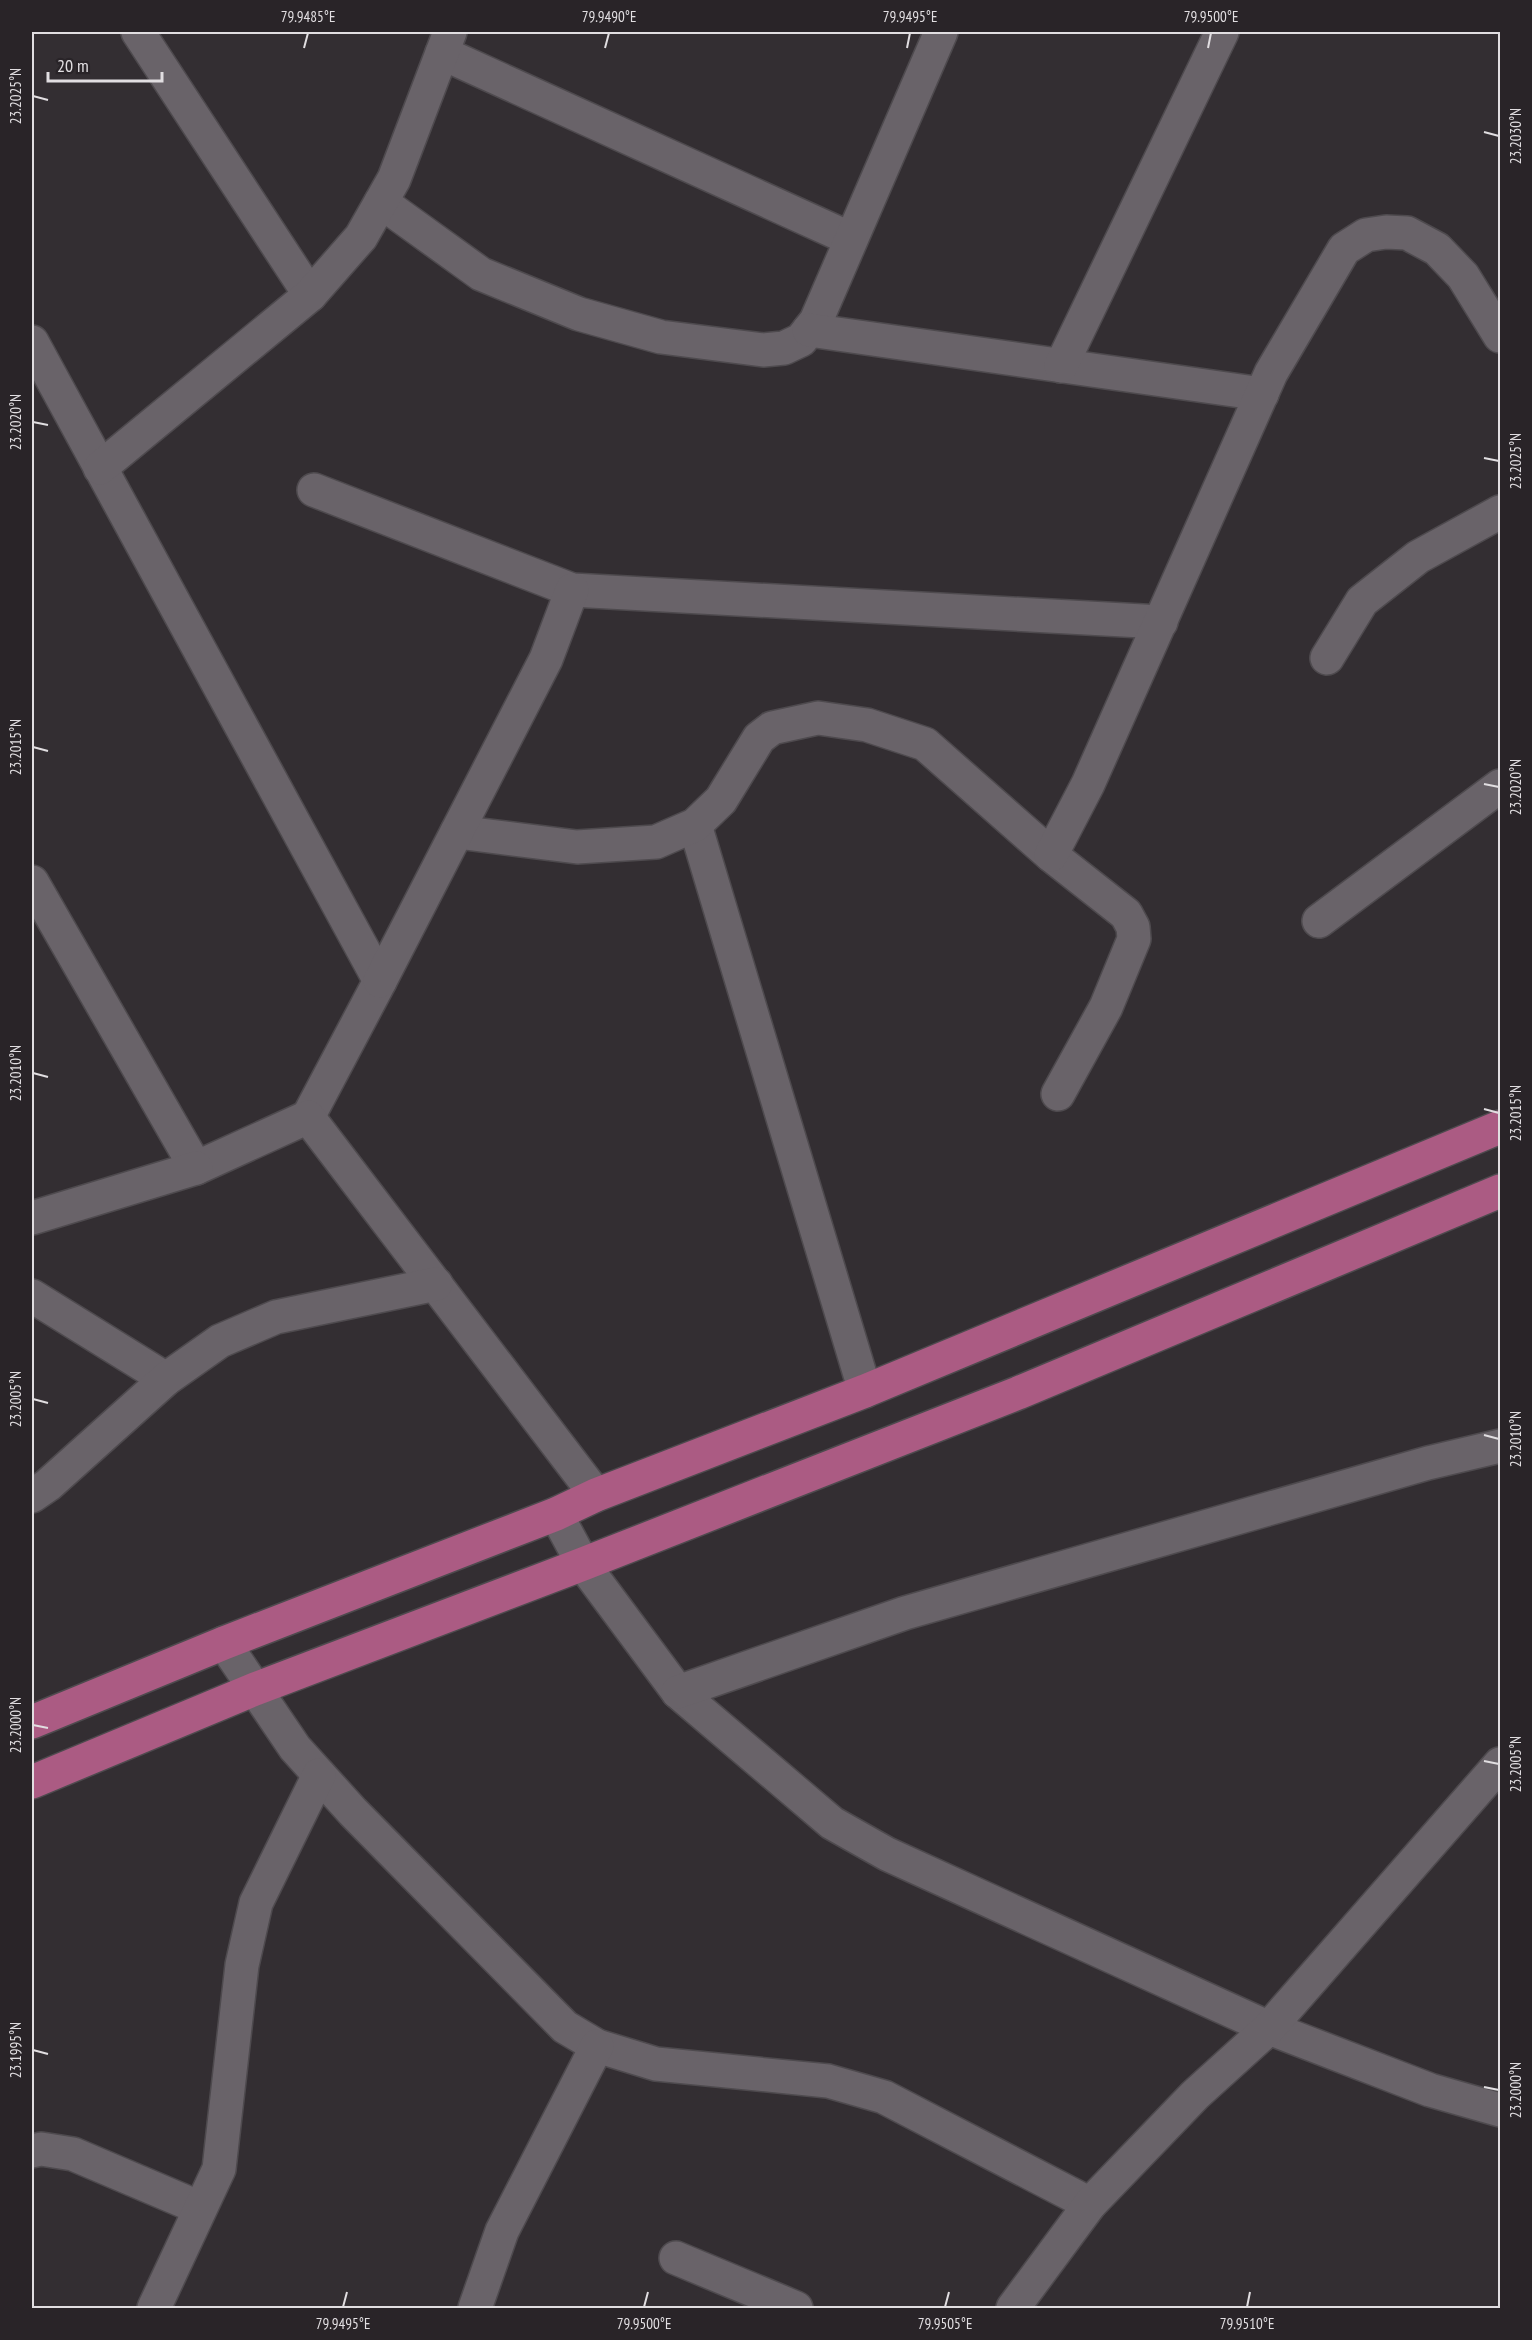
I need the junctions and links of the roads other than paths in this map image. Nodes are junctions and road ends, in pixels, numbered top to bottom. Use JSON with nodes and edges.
{"nodes":[{"id":1,"x":138,"y":32,"type":"edge"},
{"id":2,"x":1222,"y":32,"type":"edge"},
{"id":3,"x":934,"y":34,"type":"edge"},
{"id":4,"x":446,"y":42,"type":"edge"},
{"id":5,"x":381,"y":202,"type":"junction"},
{"id":6,"x":850,"y":238,"type":"junction"},
{"id":7,"x":310,"y":295,"type":"junction"},
{"id":8,"x":809,"y":330,"type":"junction"},
{"id":9,"x":1500,"y":336,"type":"edge"},
{"id":10,"x":32,"y":342,"type":"edge"},
{"id":11,"x":1061,"y":366,"type":"junction"},
{"id":12,"x":1262,"y":394,"type":"junction"},
{"id":13,"x":100,"y":468,"type":"junction"},
{"id":14,"x":314,"y":490,"type":"dead end"},
{"id":15,"x":1500,"y":512,"type":"edge"},
{"id":16,"x":572,"y":590,"type":"junction"},
{"id":17,"x":1161,"y":622,"type":"junction"},
{"id":18,"x":1327,"y":658,"type":"dead end"},
{"id":19,"x":1500,"y":786,"type":"edge"},
{"id":20,"x":695,"y":825,"type":"junction"},
{"id":21,"x":457,"y":832,"type":"junction"},
{"id":22,"x":1051,"y":855,"type":"junction"},
{"id":23,"x":32,"y":882,"type":"edge"},
{"id":24,"x":1319,"y":921,"type":"dead end"},
{"id":25,"x":381,"y":981,"type":"junction"},
{"id":26,"x":1058,"y":1094,"type":"dead end"},
{"id":27,"x":308,"y":1117,"type":"junction"},
{"id":28,"x":1500,"y":1127,"type":"edge"},
{"id":29,"x":196,"y":1168,"type":"junction"},
{"id":30,"x":1500,"y":1191,"type":"edge"},
{"id":31,"x":32,"y":1218,"type":"edge"},
{"id":32,"x":436,"y":1284,"type":"junction"},
{"id":33,"x":32,"y":1296,"type":"edge"},
{"id":34,"x":166,"y":1379,"type":"junction"},
{"id":35,"x":865,"y":1391,"type":"junction"},
{"id":36,"x":1500,"y":1446,"type":"edge"},
{"id":37,"x":596,"y":1495,"type":"junction"},
{"id":38,"x":32,"y":1496,"type":"edge"},
{"id":39,"x":556,"y":1514,"type":"junction"},
{"id":40,"x":583,"y":1564,"type":"junction"},
{"id":41,"x":224,"y":1643,"type":"junction"},
{"id":42,"x":255,"y":1689,"type":"junction"},
{"id":43,"x":678,"y":1692,"type":"junction"},
{"id":44,"x":32,"y":1722,"type":"edge"},
{"id":45,"x":1500,"y":1764,"type":"edge"},
{"id":46,"x":319,"y":1774,"type":"junction"},
{"id":47,"x":32,"y":1782,"type":"edge"},
{"id":48,"x":1269,"y":2028,"type":"junction"},
{"id":49,"x":597,"y":2046,"type":"junction"},
{"id":50,"x":1500,"y":2110,"type":"edge"},
{"id":51,"x":32,"y":2151,"type":"edge"},
{"id":52,"x":1090,"y":2204,"type":"junction"},
{"id":53,"x":200,"y":2208,"type":"junction"},
{"id":54,"x":676,"y":2258,"type":"dead end"},
{"id":55,"x":154,"y":2308,"type":"edge"},
{"id":56,"x":476,"y":2308,"type":"edge"},
{"id":57,"x":796,"y":2308,"type":"edge"},
{"id":58,"x":1012,"y":2308,"type":"edge"}],
"edges":[{"from":1,"to":7,"type":"street"},
{"from":2,"to":11,"type":"street"},
{"from":3,"to":6,"type":"street"},
{"from":4,"to":5,"type":"street"},
{"from":4,"to":6,"type":"street"},
{"from":5,"to":7,"type":"street"},
{"from":5,"to":8,"type":"street"},
{"from":6,"to":8,"type":"street"},
{"from":7,"to":13,"type":"street"},
{"from":8,"to":11,"type":"street"},
{"from":9,"to":12,"type":"street"},
{"from":10,"to":13,"type":"street"},
{"from":11,"to":12,"type":"street"},
{"from":12,"to":17,"type":"street"},
{"from":13,"to":25,"type":"street"},
{"from":14,"to":16,"type":"street"},
{"from":15,"to":18,"type":"street"},
{"from":16,"to":17,"type":"street"},
{"from":16,"to":21,"type":"street"},
{"from":17,"to":22,"type":"street"},
{"from":19,"to":24,"type":"street"},
{"from":20,"to":21,"type":"street"},
{"from":20,"to":22,"type":"street"},
{"from":20,"to":35,"type":"street"},
{"from":21,"to":25,"type":"street"},
{"from":22,"to":26,"type":"street"},
{"from":23,"to":29,"type":"street"},
{"from":25,"to":27,"type":"street"},
{"from":27,"to":29,"type":"street"},
{"from":27,"to":32,"type":"street"},
{"from":28,"to":35,"type":"main road"},
{"from":29,"to":31,"type":"street"},
{"from":30,"to":40,"type":"main road"},
{"from":32,"to":34,"type":"street"},
{"from":32,"to":37,"type":"street"},
{"from":33,"to":34,"type":"street"},
{"from":34,"to":38,"type":"street"},
{"from":35,"to":37,"type":"main road"},
{"from":36,"to":43,"type":"street"},
{"from":37,"to":39,"type":"main road"},
{"from":39,"to":40,"type":"street"},
{"from":39,"to":41,"type":"main road"},
{"from":40,"to":42,"type":"main road"},
{"from":40,"to":43,"type":"street"},
{"from":41,"to":42,"type":"street"},
{"from":41,"to":44,"type":"main road"},
{"from":42,"to":46,"type":"street"},
{"from":42,"to":47,"type":"main road"},
{"from":43,"to":48,"type":"street"},
{"from":45,"to":48,"type":"street"},
{"from":46,"to":49,"type":"street"},
{"from":46,"to":53,"type":"street"},
{"from":48,"to":50,"type":"street"},
{"from":48,"to":52,"type":"street"},
{"from":49,"to":52,"type":"street"},
{"from":49,"to":56,"type":"street"},
{"from":51,"to":53,"type":"street"},
{"from":52,"to":58,"type":"street"},
{"from":53,"to":55,"type":"street"},
{"from":54,"to":57,"type":"street"}]}
